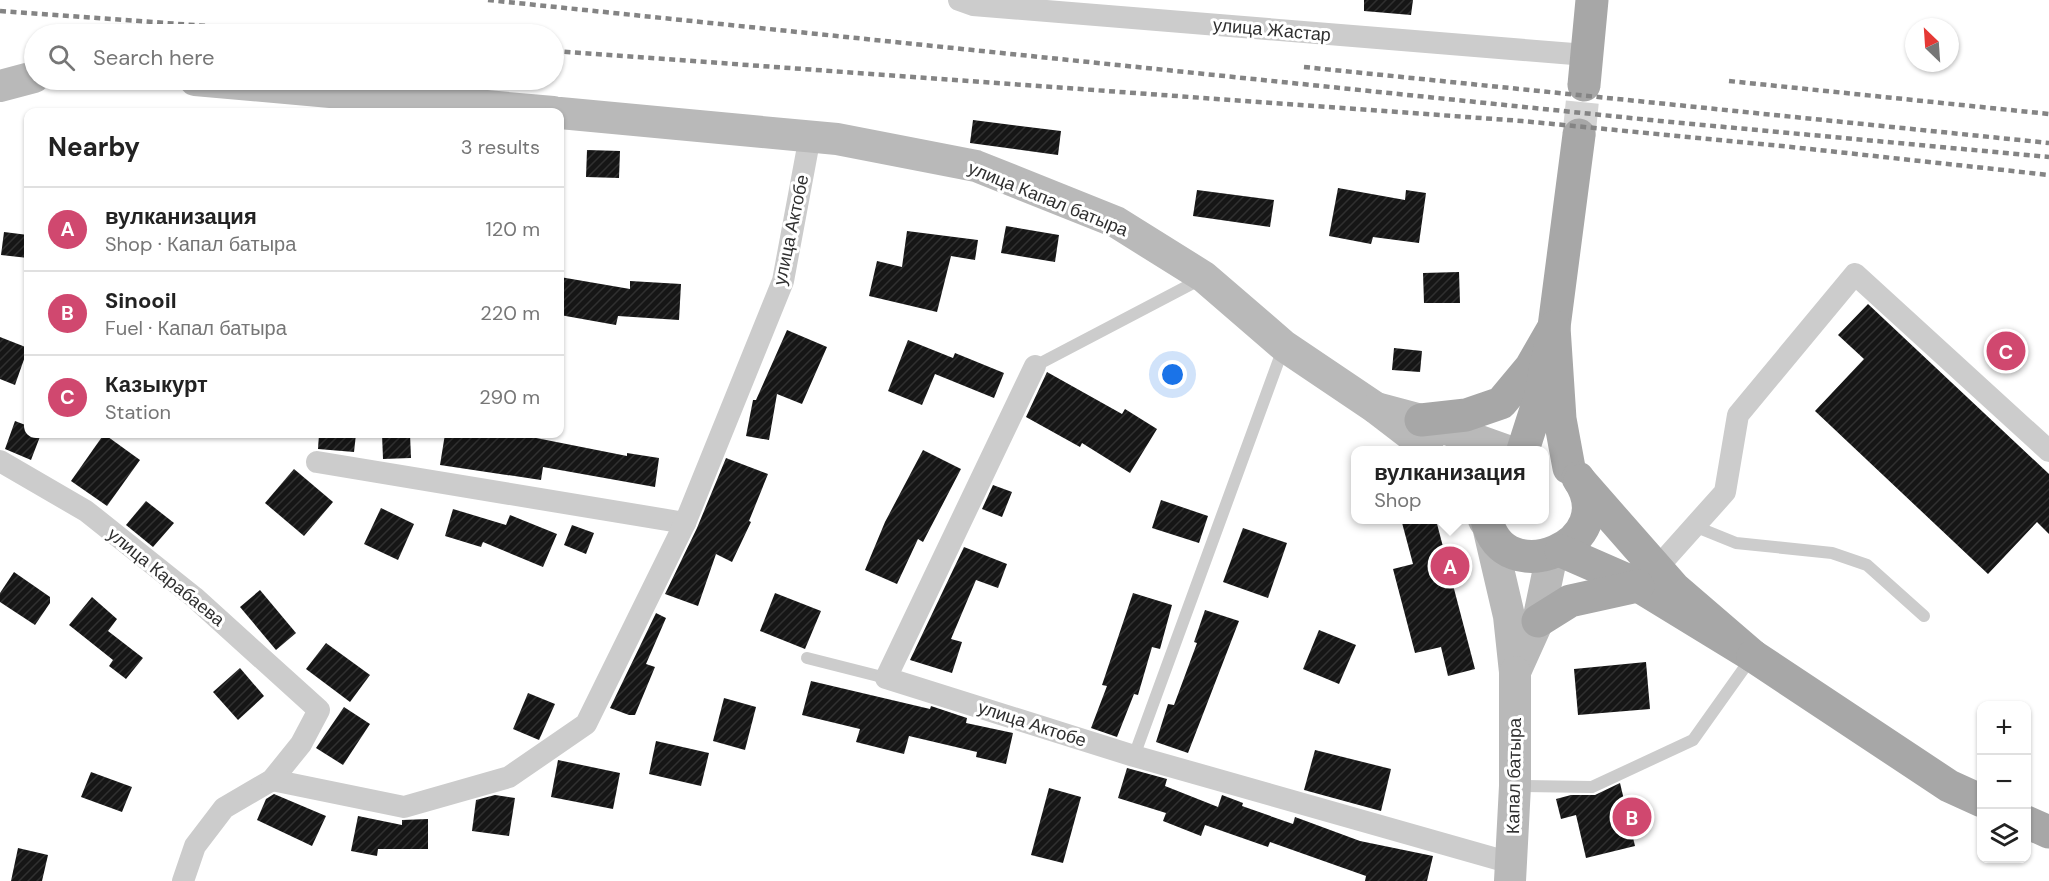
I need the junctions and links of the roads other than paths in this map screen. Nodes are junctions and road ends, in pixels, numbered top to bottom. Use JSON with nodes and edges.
{"nodes":[{"id":1,"x":959,"y":0,"type":"edge"},
{"id":2,"x":1592,"y":0,"type":"edge"},
{"id":3,"x":1585,"y":70,"type":"joint"},
{"id":4,"x":24,"y":80,"type":"edge"},
{"id":5,"x":0,"y":86,"type":"edge"},
{"id":6,"x":307,"y":90,"type":"edge"},
{"id":7,"x":508,"y":108,"type":"edge"},
{"id":8,"x":564,"y":113,"type":"edge"},
{"id":9,"x":1579,"y":135,"type":"tunnel mouth"},
{"id":10,"x":810,"y":136,"type":"junction"},
{"id":11,"x":1204,"y":277,"type":"junction"},
{"id":12,"x":1554,"y":327,"type":"junction"},
{"id":13,"x":1284,"y":346,"type":"junction"},
{"id":14,"x":1035,"y":366,"type":"joint"},
{"id":15,"x":1559,"y":391,"type":"junction"},
{"id":16,"x":1424,"y":435,"type":"edge"},
{"id":17,"x":2044,"y":440,"type":"edge"},
{"id":18,"x":1483,"y":446,"type":"edge"},
{"id":19,"x":1524,"y":446,"type":"edge"},
{"id":20,"x":0,"y":462,"type":"edge"},
{"id":21,"x":317,"y":462,"type":"dead end"},
{"id":22,"x":1565,"y":469,"type":"edge"},
{"id":23,"x":685,"y":523,"type":"junction"},
{"id":24,"x":1486,"y":524,"type":"edge"},
{"id":25,"x":1487,"y":524,"type":"edge"},
{"id":26,"x":1694,"y":526,"type":"junction"},
{"id":27,"x":1629,"y":536,"type":"junction"},
{"id":28,"x":1556,"y":553,"type":"junction"},
{"id":29,"x":1647,"y":577,"type":"junction"},
{"id":30,"x":1924,"y":616,"type":"dead end"},
{"id":31,"x":1538,"y":621,"type":"junction"},
{"id":32,"x":1753,"y":656,"type":"junction"},
{"id":33,"x":807,"y":658,"type":"dead end"},
{"id":34,"x":1515,"y":672,"type":"junction"},
{"id":35,"x":886,"y":678,"type":"junction"},
{"id":36,"x":1134,"y":756,"type":"junction"},
{"id":37,"x":272,"y":780,"type":"junction"},
{"id":38,"x":1515,"y":786,"type":"junction"},
{"id":39,"x":1977,"y":799,"type":"edge"},
{"id":40,"x":2031,"y":824,"type":"edge"},
{"id":41,"x":2049,"y":832,"type":"edge"},
{"id":42,"x":1510,"y":872,"type":"edge"},
{"id":43,"x":183,"y":881,"type":"edge"}],
"edges":[{"from":1,"to":3,"type":"street","name":"улица Жастар"},
{"from":2,"to":3,"type":"main road"},
{"from":4,"to":5,"type":"main road"},
{"from":6,"to":7,"type":"main road"},
{"from":8,"to":10,"type":"main road","name":"улица Капал батыра"},
{"from":9,"to":12,"type":"main road"},
{"from":10,"to":11,"type":"main road","name":"улица Капал батыра"},
{"from":10,"to":23,"type":"street","name":"улица Актобе"},
{"from":11,"to":13,"type":"main road","name":"улица Капал батыра"},
{"from":11,"to":14,"type":"lane"},
{"from":12,"to":15,"type":"main road"},
{"from":12,"to":16,"type":"main road"},
{"from":12,"to":19,"type":"main road"},
{"from":13,"to":16,"type":"main road","name":"улица Капал батыра"},
{"from":13,"to":36,"type":"lane"},
{"from":14,"to":35,"type":"street"},
{"from":15,"to":22,"type":"main road"},
{"from":15,"to":27,"type":"main road"},
{"from":16,"to":18,"type":"main road","name":"улица Капал батыра"},
{"from":17,"to":26,"type":"street"},
{"from":20,"to":37,"type":"street","name":"улица Карабаева"},
{"from":21,"to":23,"type":"street"},
{"from":22,"to":27,"type":"main road"},
{"from":22,"to":28,"type":"main road"},
{"from":23,"to":37,"type":"street","name":"улица Актобе"},
{"from":24,"to":34,"type":"main road","name":"Капал батыра"},
{"from":25,"to":28,"type":"main road"},
{"from":26,"to":29,"type":"street"},
{"from":26,"to":30,"type":"lane"},
{"from":27,"to":29,"type":"main road"},
{"from":28,"to":29,"type":"main road"},
{"from":28,"to":31,"type":"main road","name":"Капал батыра"},
{"from":29,"to":31,"type":"main road"},
{"from":29,"to":32,"type":"main road"},
{"from":31,"to":34,"type":"main road","name":"Капал батыра"},
{"from":32,"to":38,"type":"lane"},
{"from":32,"to":39,"type":"main road"},
{"from":33,"to":35,"type":"lane"},
{"from":34,"to":38,"type":"main road","name":"Капал батыра"},
{"from":35,"to":36,"type":"street","name":"улица Актобе"},
{"from":36,"to":42,"type":"street","name":"улица Актобе"},
{"from":37,"to":43,"type":"street"},
{"from":38,"to":42,"type":"main road","name":"Капал батыра"},
{"from":40,"to":41,"type":"main road"}]}
